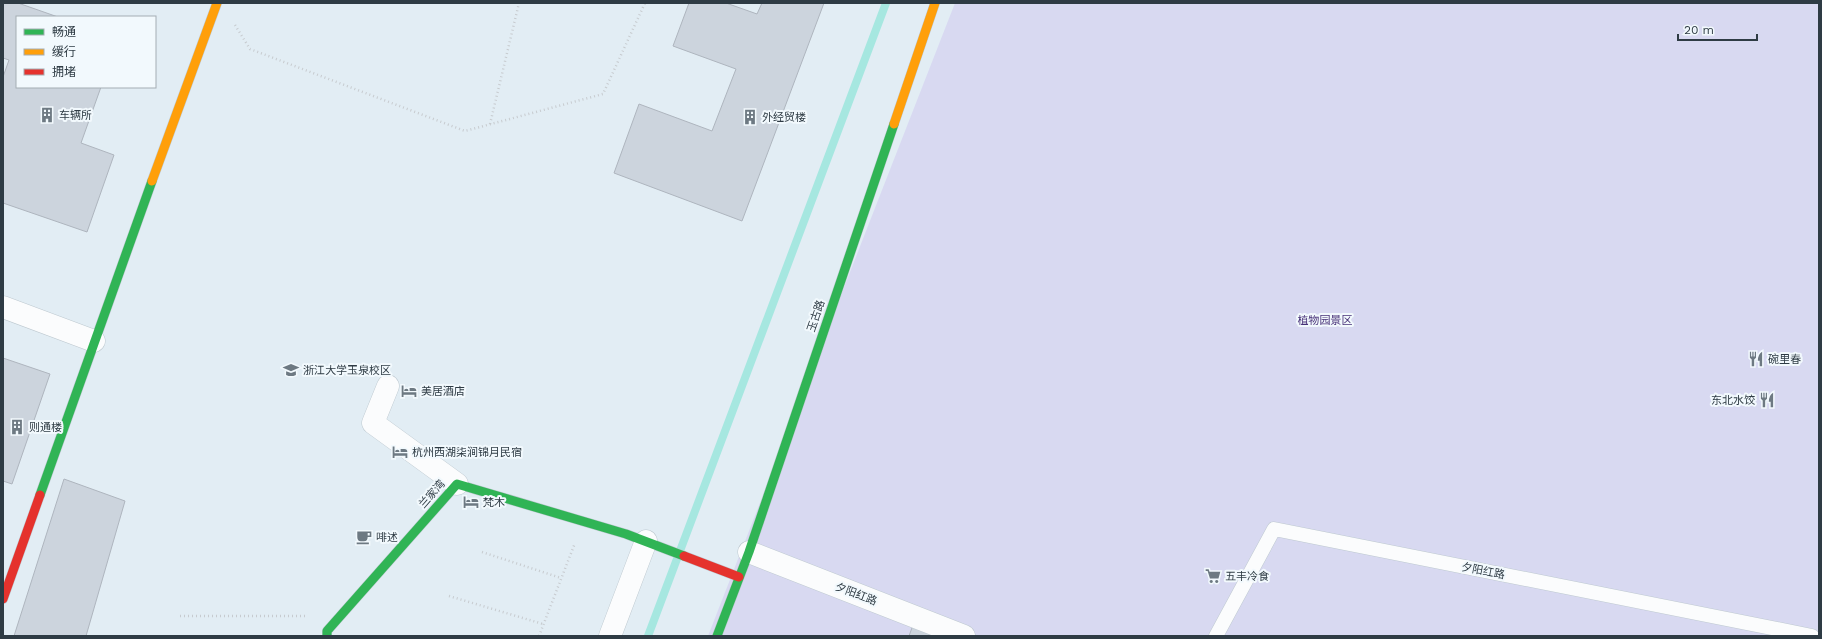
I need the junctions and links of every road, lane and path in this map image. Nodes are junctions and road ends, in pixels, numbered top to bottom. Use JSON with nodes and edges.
{"nodes":[{"id":1,"x":217,"y":3,"type":"edge"},
{"id":2,"x":519,"y":3,"type":"edge"},
{"id":3,"x":645,"y":3,"type":"edge"},
{"id":4,"x":935,"y":3,"type":"edge"},
{"id":5,"x":234,"y":23,"type":"dead end"},
{"id":6,"x":490,"y":124,"type":"junction"},
{"id":7,"x":3,"y":307,"type":"edge"},
{"id":8,"x":94,"y":341,"type":"junction"},
{"id":9,"x":388,"y":386,"type":"dead end"},
{"id":10,"x":457,"y":484,"type":"junction"},
{"id":11,"x":584,"y":521,"type":"junction"},
{"id":12,"x":636,"y":538,"type":"junction"},
{"id":13,"x":482,"y":552,"type":"dead end"},
{"id":14,"x":748,"y":552,"type":"junction"},
{"id":15,"x":739,"y":577,"type":"junction"},
{"id":16,"x":561,"y":578,"type":"junction"},
{"id":17,"x":449,"y":596,"type":"dead end"},
{"id":18,"x":3,"y":598,"type":"edge"},
{"id":19,"x":180,"y":616,"type":"dead end"},
{"id":20,"x":340,"y":616,"type":"junction"},
{"id":21,"x":543,"y":624,"type":"junction"},
{"id":22,"x":327,"y":636,"type":"edge"},
{"id":23,"x":539,"y":636,"type":"edge"},
{"id":24,"x":610,"y":636,"type":"edge"},
{"id":25,"x":717,"y":636,"type":"edge"},
{"id":26,"x":964,"y":636,"type":"edge"},
{"id":27,"x":1216,"y":636,"type":"edge"},
{"id":28,"x":1812,"y":636,"type":"edge"}],
"edges":[{"from":1,"to":8,"type":"street"},
{"from":2,"to":6,"type":"path"},
{"from":3,"to":6,"type":"path"},
{"from":4,"to":14,"type":"street","name":"玉古路"},
{"from":5,"to":6,"type":"path"},
{"from":7,"to":8,"type":"street"},
{"from":8,"to":18,"type":"street"},
{"from":9,"to":10,"type":"street"},
{"from":10,"to":11,"type":"street","name":"兰家湾"},
{"from":10,"to":20,"type":"street","name":"兰家湾"},
{"from":11,"to":12,"type":"street","name":"兰家湾"},
{"from":11,"to":16,"type":"path"},
{"from":12,"to":15,"type":"street","name":"兰家湾"},
{"from":12,"to":24,"type":"street"},
{"from":13,"to":16,"type":"path"},
{"from":14,"to":15,"type":"street","name":"玉古路"},
{"from":14,"to":26,"type":"street","name":"夕阳红路"},
{"from":15,"to":25,"type":"street","name":"玉古路"},
{"from":16,"to":21,"type":"path"},
{"from":17,"to":21,"type":"path"},
{"from":19,"to":20,"type":"path"},
{"from":20,"to":22,"type":"street","name":"兰家湾"},
{"from":21,"to":23,"type":"path"},
{"from":27,"to":28,"type":"lane","name":"夕阳红路"}]}
